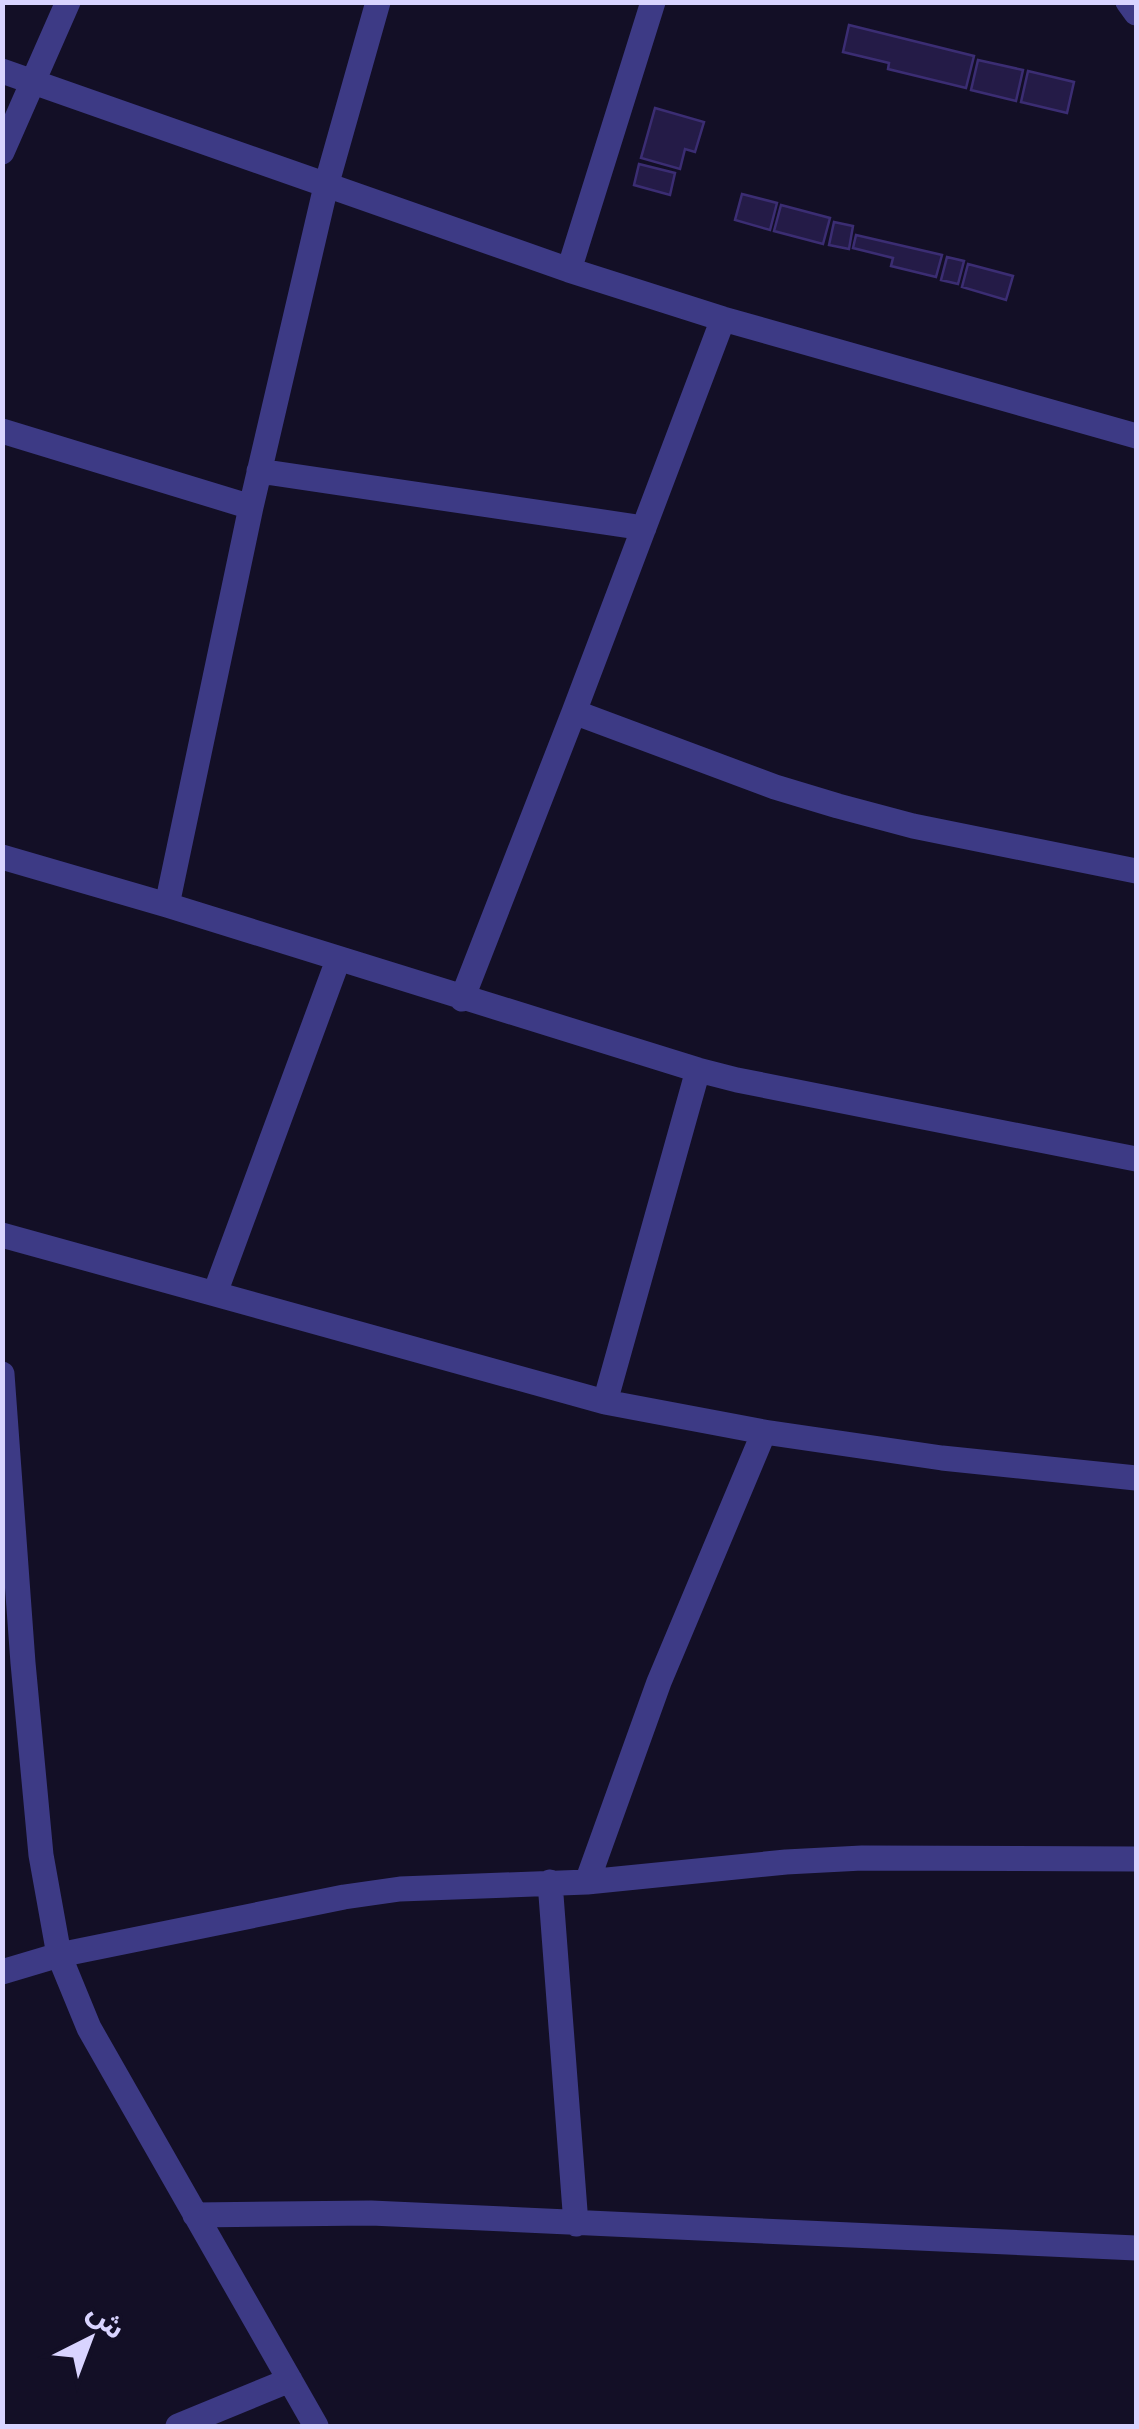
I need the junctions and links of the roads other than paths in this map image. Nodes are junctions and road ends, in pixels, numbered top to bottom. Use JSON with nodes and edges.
{"nodes":[{"id":1,"x":68,"y":2,"type":"edge"},
{"id":2,"x":378,"y":2,"type":"edge"},
{"id":3,"x":653,"y":2,"type":"edge"},
{"id":4,"x":1128,"y":2,"type":"edge"},
{"id":5,"x":1136,"y":13,"type":"edge"},
{"id":6,"x":2,"y":71,"type":"edge"},
{"id":7,"x":34,"y":81,"type":"junction"},
{"id":8,"x":2,"y":152,"type":"edge"},
{"id":9,"x":326,"y":186,"type":"junction"},
{"id":10,"x":569,"y":270,"type":"junction"},
{"id":11,"x":723,"y":319,"type":"junction"},
{"id":12,"x":2,"y":431,"type":"edge"},
{"id":13,"x":1136,"y":436,"type":"edge"},
{"id":14,"x":260,"y":471,"type":"junction"},
{"id":15,"x":251,"y":507,"type":"junction"},
{"id":16,"x":644,"y":528,"type":"junction"},
{"id":17,"x":574,"y":712,"type":"junction"},
{"id":18,"x":2,"y":857,"type":"edge"},
{"id":19,"x":1136,"y":870,"type":"edge"},
{"id":20,"x":168,"y":905,"type":"junction"},
{"id":21,"x":338,"y":960,"type":"junction"},
{"id":22,"x":462,"y":998,"type":"junction"},
{"id":23,"x":698,"y":1070,"type":"junction"},
{"id":24,"x":1136,"y":1158,"type":"edge"},
{"id":25,"x":2,"y":1235,"type":"edge"},
{"id":26,"x":215,"y":1294,"type":"junction"},
{"id":27,"x":2,"y":1374,"type":"edge"},
{"id":28,"x":606,"y":1402,"type":"junction"},
{"id":29,"x":764,"y":1432,"type":"junction"},
{"id":30,"x":1136,"y":1478,"type":"edge"},
{"id":31,"x":12,"y":1661,"type":"edge"},
{"id":32,"x":1136,"y":1860,"type":"edge"},
{"id":33,"x":550,"y":1882,"type":"junction"},
{"id":34,"x":586,"y":1882,"type":"junction"},
{"id":35,"x":59,"y":1955,"type":"junction"},
{"id":36,"x":2,"y":1972,"type":"edge"},
{"id":37,"x":194,"y":2215,"type":"junction"},
{"id":38,"x":576,"y":2224,"type":"junction"},
{"id":39,"x":1136,"y":2248,"type":"edge"},
{"id":40,"x":290,"y":2380,"type":"junction"},
{"id":41,"x":178,"y":2426,"type":"edge"},
{"id":42,"x":316,"y":2426,"type":"edge"}],
"edges":[{"from":1,"to":7,"type":"street"},
{"from":2,"to":9,"type":"street"},
{"from":3,"to":10,"type":"street"},
{"from":4,"to":5,"type":"street"},
{"from":6,"to":7,"type":"street"},
{"from":7,"to":8,"type":"street"},
{"from":7,"to":9,"type":"street"},
{"from":9,"to":10,"type":"street"},
{"from":9,"to":14,"type":"street"},
{"from":10,"to":11,"type":"street"},
{"from":11,"to":13,"type":"street"},
{"from":11,"to":16,"type":"street"},
{"from":12,"to":15,"type":"street"},
{"from":14,"to":15,"type":"street"},
{"from":14,"to":16,"type":"street"},
{"from":15,"to":20,"type":"street"},
{"from":16,"to":17,"type":"street"},
{"from":17,"to":19,"type":"street"},
{"from":17,"to":22,"type":"street"},
{"from":18,"to":20,"type":"street"},
{"from":20,"to":21,"type":"street"},
{"from":21,"to":22,"type":"street"},
{"from":21,"to":26,"type":"street"},
{"from":22,"to":23,"type":"street"},
{"from":23,"to":24,"type":"street"},
{"from":23,"to":28,"type":"street"},
{"from":25,"to":26,"type":"street"},
{"from":26,"to":28,"type":"street"},
{"from":27,"to":31,"type":"street"},
{"from":28,"to":29,"type":"street"},
{"from":29,"to":30,"type":"street"},
{"from":29,"to":34,"type":"street"},
{"from":31,"to":35,"type":"street"},
{"from":32,"to":34,"type":"street"},
{"from":33,"to":34,"type":"street"},
{"from":33,"to":35,"type":"street"},
{"from":33,"to":38,"type":"street"},
{"from":35,"to":36,"type":"street"},
{"from":35,"to":37,"type":"street"},
{"from":37,"to":38,"type":"street"},
{"from":37,"to":40,"type":"street"},
{"from":38,"to":39,"type":"street"},
{"from":40,"to":41,"type":"street"},
{"from":40,"to":42,"type":"street"}]}
